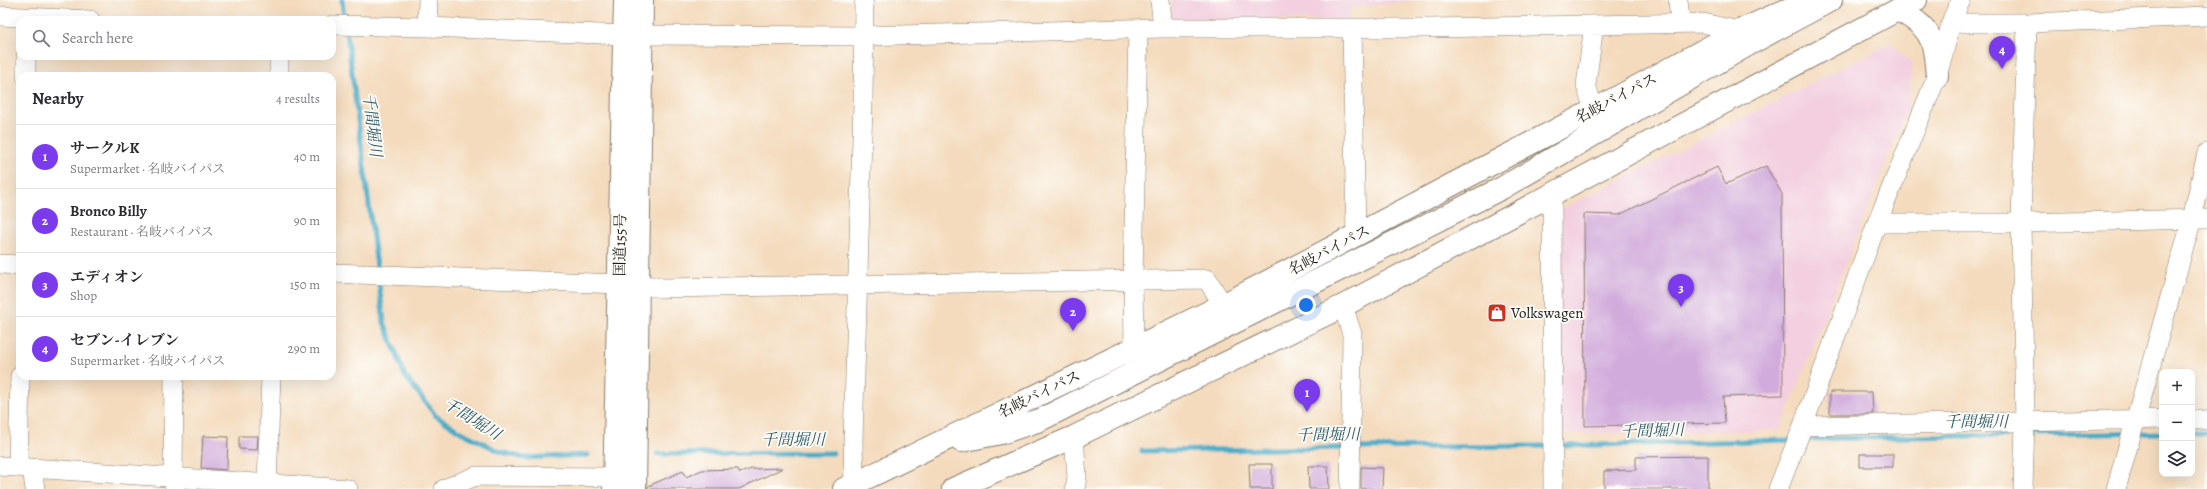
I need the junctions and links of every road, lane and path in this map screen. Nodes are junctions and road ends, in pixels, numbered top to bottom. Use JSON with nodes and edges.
{"nodes":[{"id":1,"x":428,"y":0,"type":"edge"},
{"id":2,"x":625,"y":0,"type":"edge"},
{"id":3,"x":642,"y":0,"type":"edge"},
{"id":4,"x":864,"y":0,"type":"edge"},
{"id":5,"x":1160,"y":0,"type":"edge"},
{"id":6,"x":1678,"y":0,"type":"edge"},
{"id":7,"x":1809,"y":0,"type":"edge"},
{"id":8,"x":1831,"y":0,"type":"edge"},
{"id":9,"x":1961,"y":0,"type":"edge"},
{"id":10,"x":1907,"y":5,"type":"edge"},
{"id":11,"x":26,"y":12,"type":"edge"},
{"id":12,"x":0,"y":16,"type":"edge"},
{"id":13,"x":58,"y":16,"type":"edge"},
{"id":14,"x":2207,"y":16,"type":"edge"},
{"id":15,"x":1680,"y":23,"type":"junction"},
{"id":16,"x":1951,"y":23,"type":"junction"},
{"id":17,"x":2027,"y":23,"type":"junction"},
{"id":18,"x":336,"y":25,"type":"edge"},
{"id":19,"x":1594,"y":25,"type":"junction"},
{"id":20,"x":427,"y":27,"type":"junction"},
{"id":21,"x":1163,"y":28,"type":"junction"},
{"id":22,"x":1352,"y":28,"type":"junction"},
{"id":23,"x":1138,"y":29,"type":"junction"},
{"id":24,"x":1739,"y":31,"type":"junction"},
{"id":25,"x":633,"y":35,"type":"junction"},
{"id":26,"x":863,"y":36,"type":"junction"},
{"id":27,"x":26,"y":60,"type":"edge"},
{"id":28,"x":279,"y":60,"type":"edge"},
{"id":29,"x":26,"y":72,"type":"edge"},
{"id":30,"x":279,"y":72,"type":"edge"},
{"id":31,"x":1937,"y":76,"type":"junction"},
{"id":32,"x":1594,"y":110,"type":"junction"},
{"id":33,"x":2207,"y":153,"type":"edge"},
{"id":34,"x":1552,"y":194,"type":"junction"},
{"id":35,"x":2200,"y":219,"type":"edge"},
{"id":36,"x":1877,"y":223,"type":"junction"},
{"id":37,"x":2021,"y":223,"type":"junction"},
{"id":38,"x":1356,"y":235,"type":"junction"},
{"id":39,"x":0,"y":264,"type":"edge"},
{"id":40,"x":16,"y":265,"type":"edge"},
{"id":41,"x":336,"y":273,"type":"edge"},
{"id":42,"x":1133,"y":280,"type":"junction"},
{"id":43,"x":628,"y":284,"type":"junction"},
{"id":44,"x":858,"y":284,"type":"junction"},
{"id":45,"x":1223,"y":305,"type":"junction"},
{"id":46,"x":1343,"y":306,"type":"junction"},
{"id":47,"x":1134,"y":347,"type":"junction"},
{"id":48,"x":20,"y":380,"type":"edge"},
{"id":49,"x":174,"y":380,"type":"edge"},
{"id":50,"x":271,"y":380,"type":"edge"},
{"id":51,"x":2159,"y":419,"type":"edge"},
{"id":52,"x":2195,"y":420,"type":"edge"},
{"id":53,"x":2207,"y":420,"type":"edge"},
{"id":54,"x":2136,"y":422,"type":"junction"},
{"id":55,"x":2025,"y":431,"type":"junction"},
{"id":56,"x":1800,"y":435,"type":"junction"},
{"id":57,"x":1074,"y":436,"type":"junction"},
{"id":58,"x":936,"y":445,"type":"junction"},
{"id":59,"x":16,"y":467,"type":"edge"},
{"id":60,"x":174,"y":483,"type":"edge"},
{"id":61,"x":614,"y":483,"type":"edge"},
{"id":62,"x":267,"y":484,"type":"junction"},
{"id":63,"x":849,"y":487,"type":"edge"},
{"id":64,"x":35,"y":489,"type":"edge"},
{"id":65,"x":348,"y":489,"type":"edge"},
{"id":66,"x":444,"y":489,"type":"edge"},
{"id":67,"x":635,"y":489,"type":"edge"},
{"id":68,"x":953,"y":489,"type":"edge"},
{"id":69,"x":1076,"y":489,"type":"edge"},
{"id":70,"x":1350,"y":489,"type":"edge"},
{"id":71,"x":1553,"y":489,"type":"edge"},
{"id":72,"x":1778,"y":489,"type":"edge"},
{"id":73,"x":2023,"y":489,"type":"edge"},
{"id":74,"x":2116,"y":489,"type":"edge"}],
"edges":[{"from":1,"to":20,"type":"street"},
{"from":2,"to":25,"type":"highway","name":"国道155号"},
{"from":3,"to":25,"type":"highway","name":"国道155号"},
{"from":4,"to":26,"type":"street"},
{"from":5,"to":21,"type":"street"},
{"from":6,"to":15,"type":"street"},
{"from":7,"to":24,"type":"highway","name":"名岐バイパス"},
{"from":8,"to":58,"type":"highway"},
{"from":9,"to":16,"type":"street"},
{"from":10,"to":31,"type":"highway"},
{"from":10,"to":34,"type":"highway"},
{"from":11,"to":12,"type":"street"},
{"from":11,"to":13,"type":"street"},
{"from":14,"to":17,"type":"street"},
{"from":15,"to":19,"type":"street"},
{"from":15,"to":24,"type":"street"},
{"from":16,"to":17,"type":"street"},
{"from":16,"to":31,"type":"street"},
{"from":17,"to":37,"type":"street"},
{"from":18,"to":20,"type":"street"},
{"from":19,"to":22,"type":"street"},
{"from":19,"to":32,"type":"street"},
{"from":20,"to":25,"type":"street"},
{"from":21,"to":22,"type":"street"},
{"from":21,"to":23,"type":"street"},
{"from":22,"to":38,"type":"street"},
{"from":23,"to":26,"type":"street"},
{"from":23,"to":42,"type":"street"},
{"from":24,"to":32,"type":"highway","name":"名岐バイパス"},
{"from":25,"to":26,"type":"street"},
{"from":25,"to":43,"type":"highway","name":"国道155号"},
{"from":26,"to":44,"type":"street"},
{"from":27,"to":29,"type":"street"},
{"from":28,"to":30,"type":"street"},
{"from":31,"to":36,"type":"street"},
{"from":32,"to":38,"type":"highway","name":"名岐バイパス"},
{"from":33,"to":35,"type":"street"},
{"from":34,"to":46,"type":"highway"},
{"from":34,"to":71,"type":"street"},
{"from":35,"to":37,"type":"street"},
{"from":35,"to":54,"type":"street"},
{"from":36,"to":37,"type":"street"},
{"from":36,"to":56,"type":"street"},
{"from":37,"to":55,"type":"street"},
{"from":38,"to":45,"type":"highway","name":"名岐バイパス"},
{"from":39,"to":40,"type":"street"},
{"from":41,"to":43,"type":"street"},
{"from":42,"to":44,"type":"street"},
{"from":42,"to":45,"type":"street"},
{"from":42,"to":47,"type":"street"},
{"from":43,"to":44,"type":"street"},
{"from":43,"to":61,"type":"highway","name":"国道155号"},
{"from":43,"to":67,"type":"highway","name":"国道155号"},
{"from":44,"to":63,"type":"street"},
{"from":45,"to":47,"type":"highway","name":"名岐バイパス"},
{"from":46,"to":57,"type":"highway"},
{"from":46,"to":70,"type":"street"},
{"from":47,"to":58,"type":"highway","name":"名岐バイパス"},
{"from":48,"to":59,"type":"street"},
{"from":49,"to":60,"type":"street"},
{"from":50,"to":62,"type":"street"},
{"from":51,"to":54,"type":"street"},
{"from":52,"to":53,"type":"street"},
{"from":54,"to":55,"type":"street"},
{"from":54,"to":74,"type":"street"},
{"from":55,"to":56,"type":"street"},
{"from":55,"to":73,"type":"street"},
{"from":56,"to":72,"type":"street"},
{"from":57,"to":68,"type":"highway"},
{"from":57,"to":69,"type":"street"},
{"from":58,"to":63,"type":"highway","name":"名岐バイパス"},
{"from":59,"to":60,"type":"street"},
{"from":59,"to":64,"type":"street"},
{"from":60,"to":62,"type":"street"},
{"from":61,"to":66,"type":"street"},
{"from":62,"to":65,"type":"street"}]}
